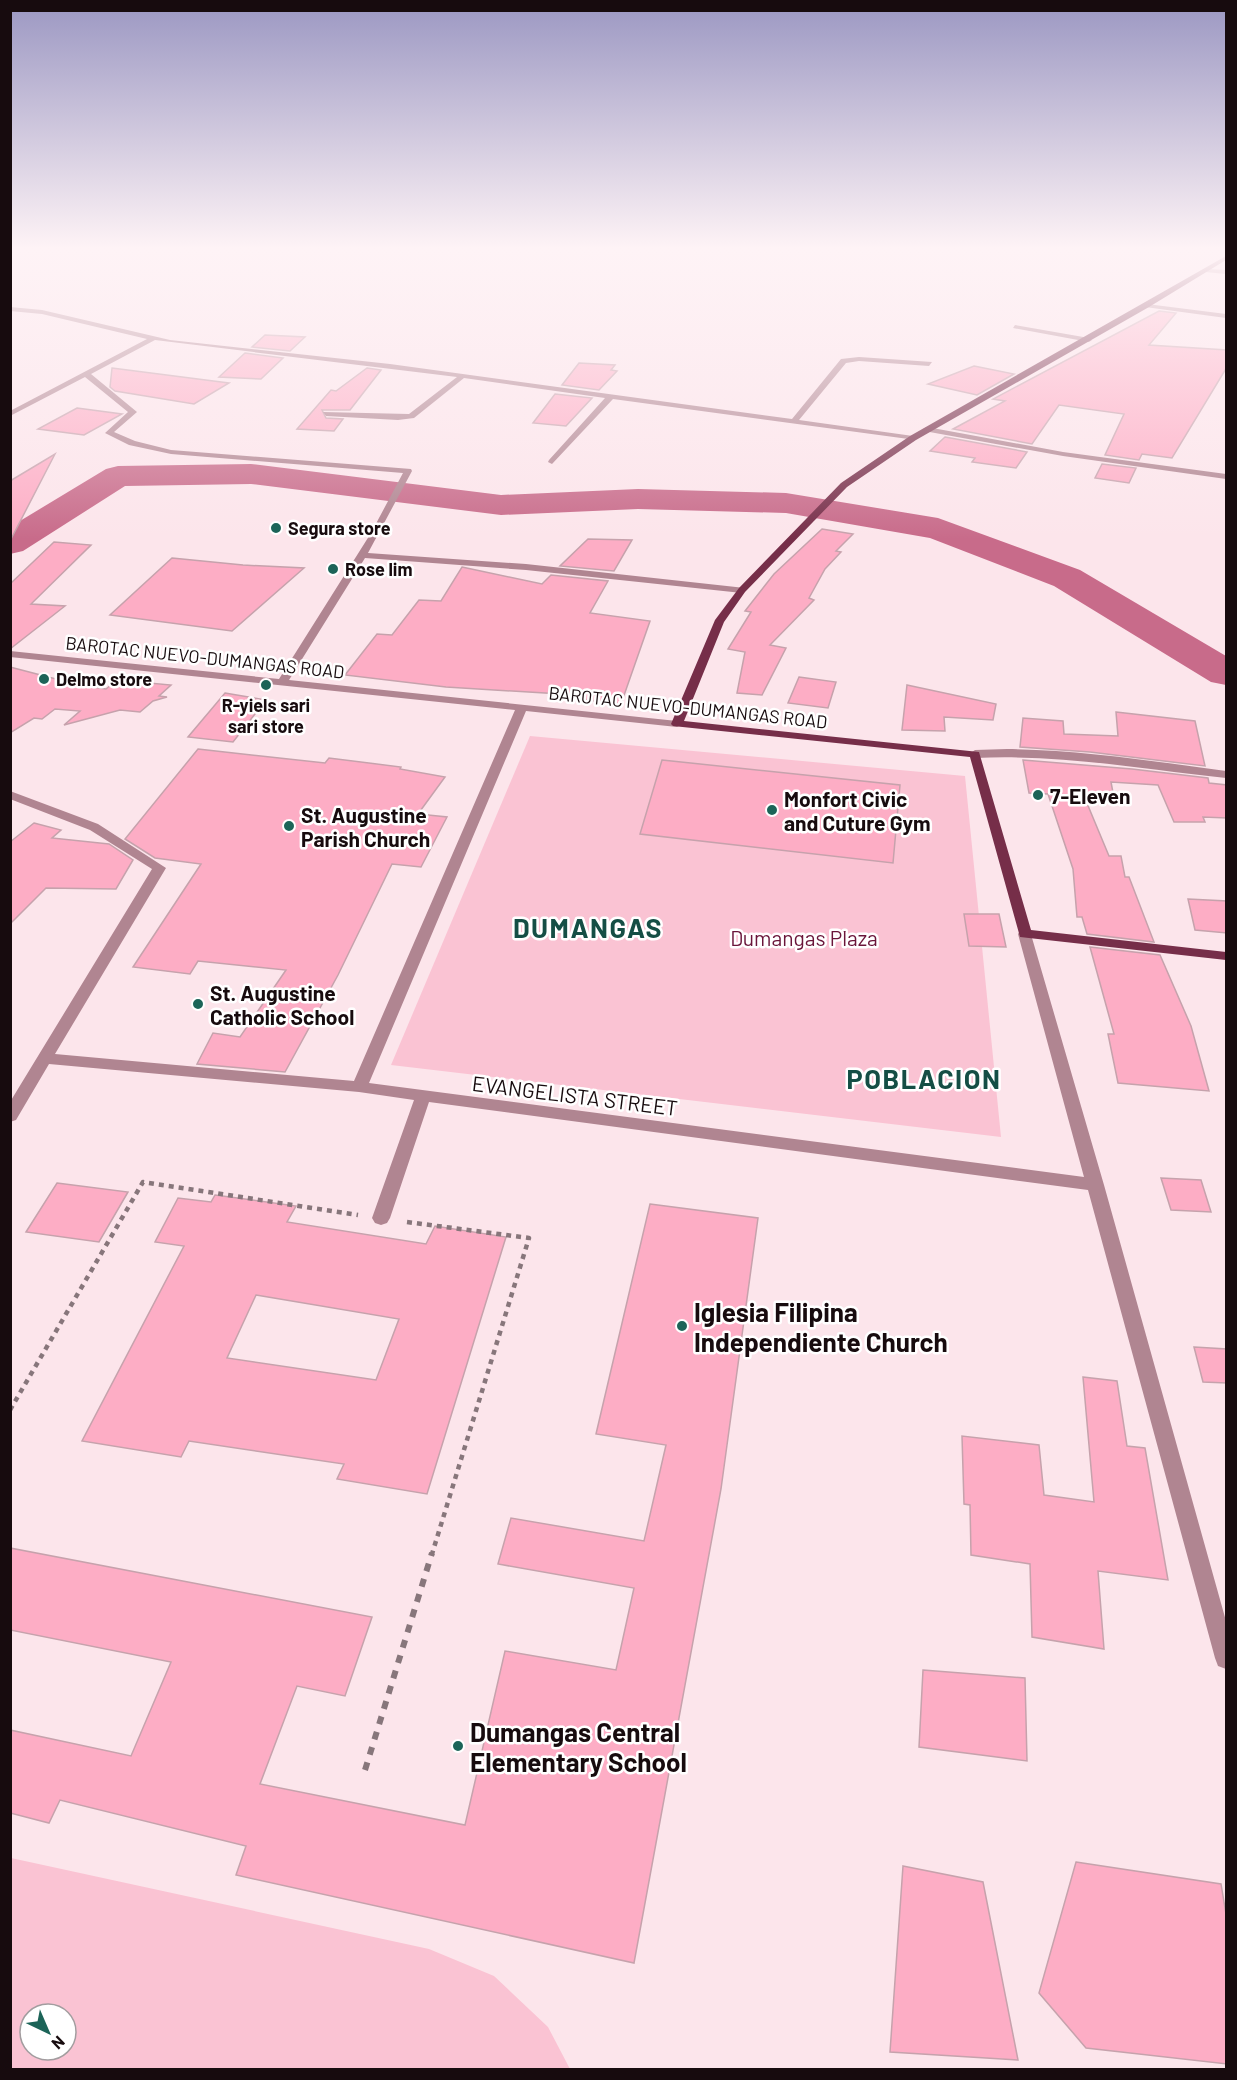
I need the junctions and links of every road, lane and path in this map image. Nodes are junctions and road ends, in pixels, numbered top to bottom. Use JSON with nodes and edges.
{"nodes":[{"id":1,"x":141,"y":345,"type":"edge"},
{"id":2,"x":211,"y":345,"type":"edge"},
{"id":3,"x":1078,"y":345,"type":"edge"},
{"id":4,"x":929,"y":364,"type":"dead end"},
{"id":5,"x":86,"y":374,"type":"junction"},
{"id":6,"x":463,"y":376,"type":"junction"},
{"id":7,"x":611,"y":396,"type":"junction"},
{"id":8,"x":10,"y":414,"type":"edge"},
{"id":9,"x":326,"y":414,"type":"dead end"},
{"id":10,"x":795,"y":420,"type":"junction"},
{"id":11,"x":927,"y":429,"type":"junction"},
{"id":12,"x":913,"y":438,"type":"junction"},
{"id":13,"x":552,"y":462,"type":"dead end"},
{"id":14,"x":1227,"y":477,"type":"edge"},
{"id":15,"x":362,"y":555,"type":"junction"},
{"id":16,"x":742,"y":590,"type":"junction"},
{"id":17,"x":10,"y":654,"type":"edge"},
{"id":18,"x":282,"y":682,"type":"junction"},
{"id":19,"x":521,"y":710,"type":"junction"},
{"id":20,"x":677,"y":724,"type":"junction"},
{"id":21,"x":975,"y":754,"type":"junction"},
{"id":22,"x":1227,"y":776,"type":"edge"},
{"id":23,"x":10,"y":795,"type":"edge"},
{"id":24,"x":1025,"y":934,"type":"junction"},
{"id":25,"x":1227,"y":956,"type":"edge"},
{"id":26,"x":47,"y":1059,"type":"junction"},
{"id":27,"x":359,"y":1087,"type":"junction"},
{"id":28,"x":423,"y":1097,"type":"junction"},
{"id":29,"x":10,"y":1116,"type":"edge"},
{"id":30,"x":1096,"y":1185,"type":"junction"},
{"id":31,"x":381,"y":1218,"type":"junction"},
{"id":32,"x":10,"y":1410,"type":"edge"},
{"id":33,"x":1219,"y":1598,"type":"edge"},
{"id":34,"x":1227,"y":1658,"type":"edge"},
{"id":35,"x":365,"y":1770,"type":"dead end"}],
"edges":[{"from":1,"to":5,"type":"street"},
{"from":2,"to":6,"type":"street"},
{"from":3,"to":11,"type":"main road"},
{"from":4,"to":10,"type":"street"},
{"from":5,"to":8,"type":"street"},
{"from":5,"to":15,"type":"street"},
{"from":6,"to":7,"type":"street"},
{"from":6,"to":9,"type":"street"},
{"from":7,"to":10,"type":"street"},
{"from":7,"to":13,"type":"street"},
{"from":10,"to":12,"type":"street"},
{"from":11,"to":12,"type":"main road"},
{"from":11,"to":14,"type":"street"},
{"from":12,"to":16,"type":"main road"},
{"from":15,"to":16,"type":"street"},
{"from":15,"to":18,"type":"street"},
{"from":16,"to":20,"type":"main road"},
{"from":17,"to":18,"type":"street","name":"BAROTAC NUEVO-DUMANGAS ROAD"},
{"from":18,"to":19,"type":"street","name":"BAROTAC NUEVO-DUMANGAS ROAD"},
{"from":19,"to":20,"type":"street","name":"BAROTAC NUEVO-DUMANGAS ROAD"},
{"from":19,"to":27,"type":"street"},
{"from":20,"to":21,"type":"main road","name":"BAROTAC NUEVO-DUMANGAS ROAD"},
{"from":21,"to":22,"type":"street"},
{"from":21,"to":24,"type":"main road"},
{"from":23,"to":26,"type":"street"},
{"from":24,"to":25,"type":"main road"},
{"from":24,"to":30,"type":"street"},
{"from":26,"to":27,"type":"street","name":"EVANGELISTA STREET"},
{"from":26,"to":29,"type":"street"},
{"from":27,"to":28,"type":"street","name":"EVANGELISTA STREET"},
{"from":28,"to":30,"type":"street","name":"EVANGELISTA STREET"},
{"from":28,"to":31,"type":"street"},
{"from":30,"to":33,"type":"street"},
{"from":31,"to":32,"type":"path"},
{"from":31,"to":35,"type":"path"},
{"from":33,"to":34,"type":"street"}]}
